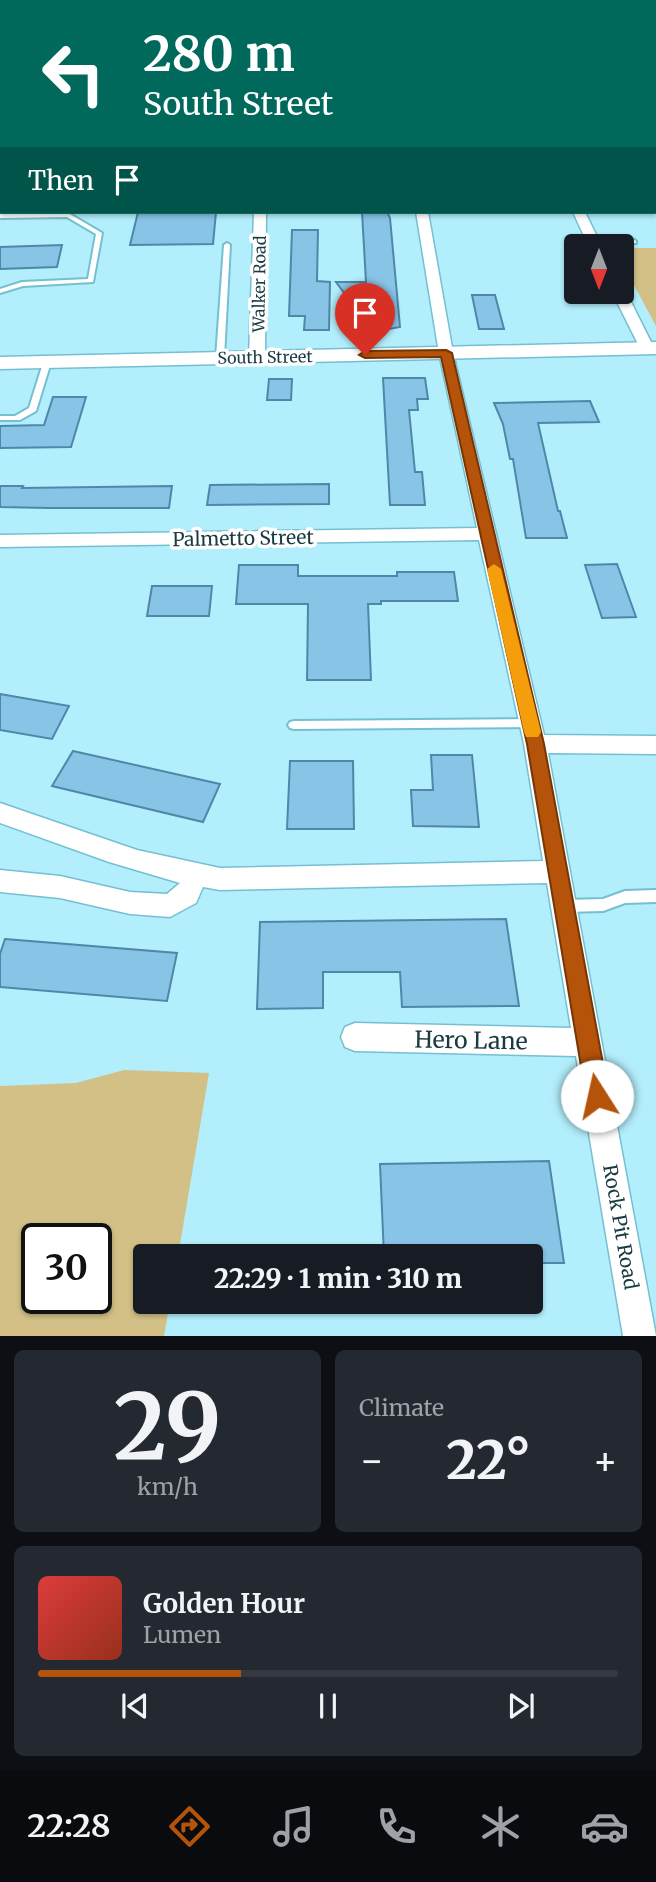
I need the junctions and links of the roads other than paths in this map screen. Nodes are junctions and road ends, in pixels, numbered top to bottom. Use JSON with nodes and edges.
{"nodes":[{"id":1,"x":260,"y":214,"type":"edge"},
{"id":2,"x":422,"y":214,"type":"edge"},
{"id":3,"x":580,"y":214,"type":"edge"},
{"id":4,"x":0,"y":216,"type":"edge"},
{"id":5,"x":590,"y":234,"type":"edge"},
{"id":6,"x":227,"y":245,"type":"dead end"},
{"id":7,"x":0,"y":291,"type":"edge"},
{"id":8,"x":626,"y":304,"type":"edge"},
{"id":9,"x":651,"y":348,"type":"edge"},
{"id":10,"x":446,"y":353,"type":"junction"},
{"id":11,"x":257,"y":357,"type":"junction"},
{"id":12,"x":220,"y":358,"type":"junction"},
{"id":13,"x":47,"y":362,"type":"junction"},
{"id":14,"x":1,"y":365,"type":"edge"},
{"id":15,"x":0,"y":418,"type":"edge"},
{"id":16,"x":486,"y":534,"type":"junction"},
{"id":17,"x":0,"y":541,"type":"edge"},
{"id":18,"x":295,"y":725,"type":"dead end"},
{"id":19,"x":533,"y":734,"type":"junction"},
{"id":20,"x":656,"y":745,"type":"edge"},
{"id":21,"x":0,"y":813,"type":"edge"},
{"id":22,"x":558,"y":872,"type":"junction"},
{"id":23,"x":195,"y":877,"type":"junction"},
{"id":24,"x":0,"y":881,"type":"edge"},
{"id":25,"x":656,"y":897,"type":"edge"},
{"id":26,"x":564,"y":906,"type":"junction"},
{"id":27,"x":355,"y":1037,"type":"dead end"},
{"id":28,"x":588,"y":1042,"type":"junction"},
{"id":29,"x":640,"y":1336,"type":"edge"}],
"edges":[{"from":1,"to":11,"type":"street","name":"Walker Road"},
{"from":2,"to":10,"type":"street","name":"Rock Pit Road"},
{"from":3,"to":5,"type":"street"},
{"from":4,"to":7,"type":"lane"},
{"from":6,"to":12,"type":"lane"},
{"from":8,"to":9,"type":"street"},
{"from":9,"to":10,"type":"main road","name":"South Street"},
{"from":10,"to":11,"type":"main road","name":"South Street"},
{"from":10,"to":16,"type":"street","name":"Rock Pit Road"},
{"from":11,"to":12,"type":"main road","name":"South Street"},
{"from":12,"to":13,"type":"main road","name":"South Street"},
{"from":13,"to":14,"type":"main road","name":"South Street"},
{"from":13,"to":15,"type":"lane"},
{"from":16,"to":17,"type":"street","name":"Palmetto Street"},
{"from":16,"to":19,"type":"street","name":"Rock Pit Road"},
{"from":18,"to":19,"type":"lane"},
{"from":19,"to":20,"type":"street"},
{"from":19,"to":22,"type":"street","name":"Rock Pit Road"},
{"from":21,"to":23,"type":"street"},
{"from":22,"to":23,"type":"street"},
{"from":22,"to":26,"type":"street","name":"Rock Pit Road"},
{"from":23,"to":24,"type":"street"},
{"from":25,"to":26,"type":"lane"},
{"from":26,"to":28,"type":"street","name":"Rock Pit Road"},
{"from":27,"to":28,"type":"street","name":"Hero Lane"},
{"from":28,"to":29,"type":"street","name":"Rock Pit Road"}]}
